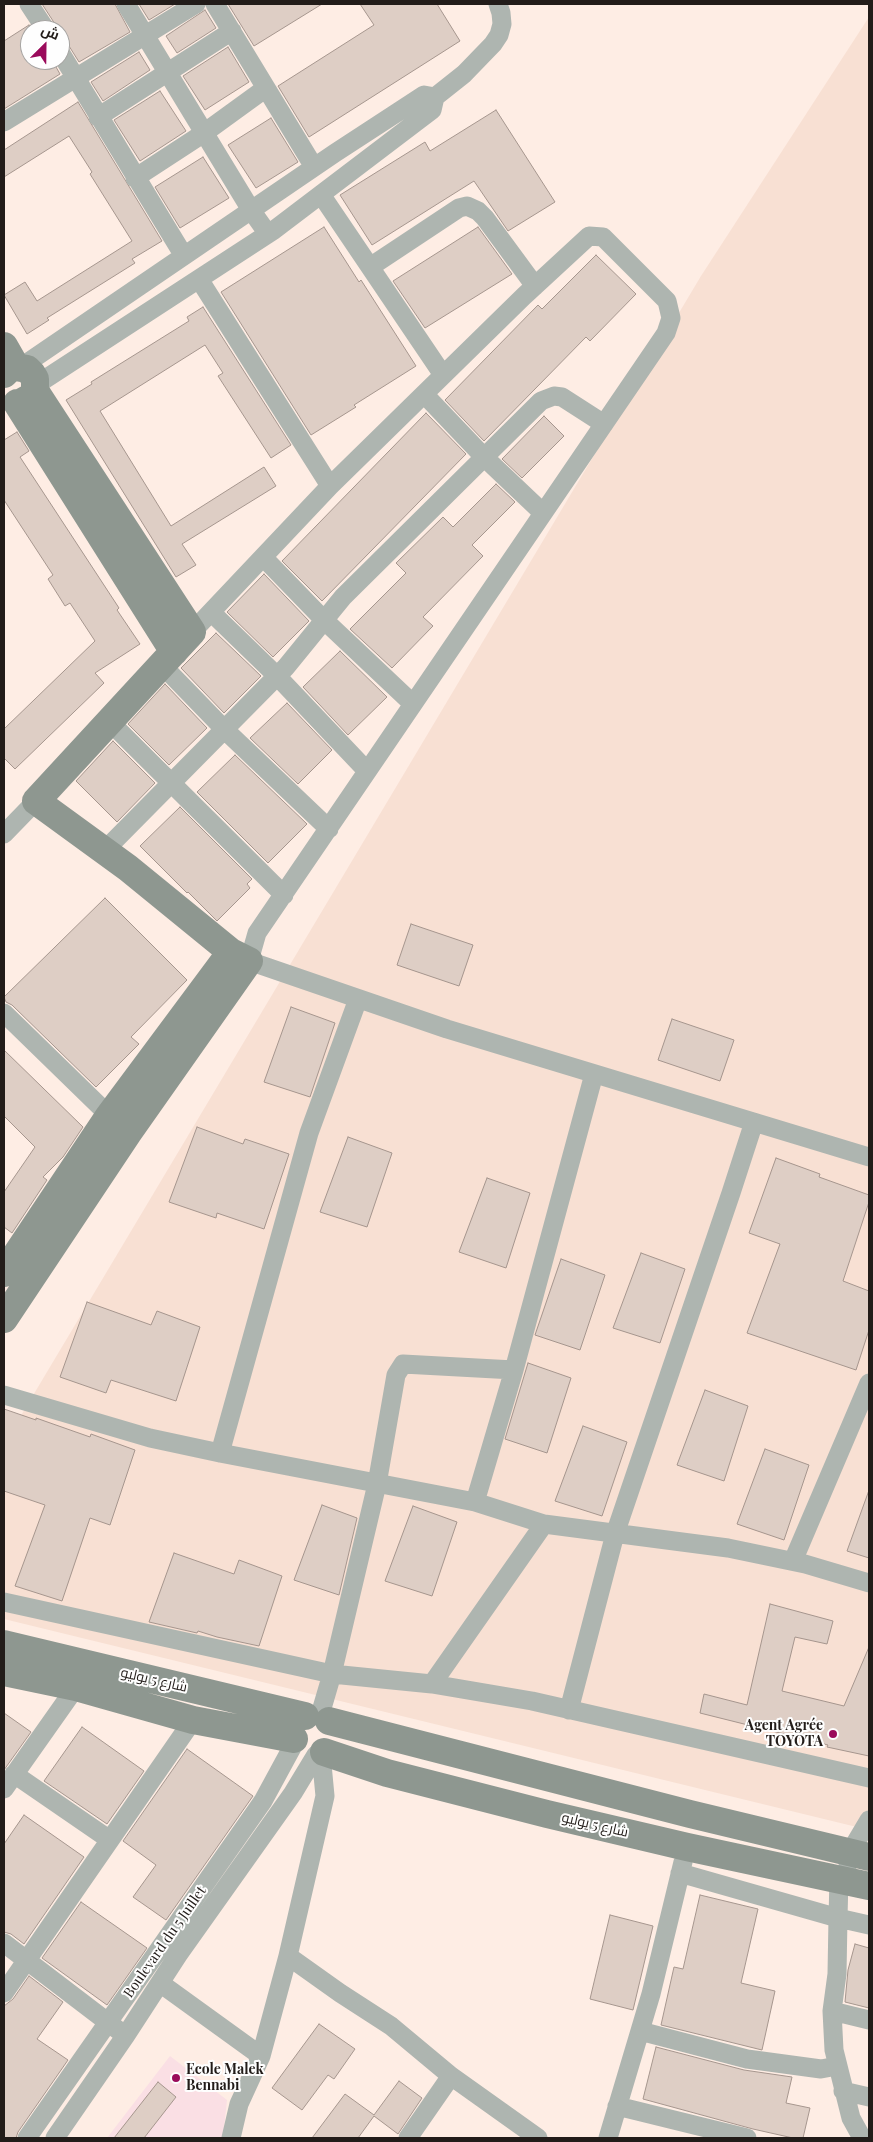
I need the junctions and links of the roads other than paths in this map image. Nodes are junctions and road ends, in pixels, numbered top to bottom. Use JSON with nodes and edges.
{"nodes":[{"id":1,"x":29,"y":4,"type":"edge"},
{"id":2,"x":126,"y":4,"type":"edge"},
{"id":3,"x":196,"y":4,"type":"edge"},
{"id":4,"x":215,"y":4,"type":"edge"},
{"id":5,"x":498,"y":4,"type":"edge"},
{"id":6,"x":39,"y":20,"type":"edge"},
{"id":7,"x":232,"y":31,"type":"junction"},
{"id":8,"x":146,"y":35,"type":"junction"},
{"id":9,"x":70,"y":68,"type":"edge"},
{"id":10,"x":168,"y":73,"type":"junction"},
{"id":11,"x":76,"y":78,"type":"junction"},
{"id":12,"x":266,"y":88,"type":"junction"},
{"id":13,"x":435,"y":96,"type":"junction"},
{"id":14,"x":98,"y":117,"type":"junction"},
{"id":15,"x":4,"y":122,"type":"edge"},
{"id":16,"x":204,"y":133,"type":"junction"},
{"id":17,"x":314,"y":167,"type":"junction"},
{"id":18,"x":135,"y":178,"type":"junction"},
{"id":19,"x":322,"y":196,"type":"junction"},
{"id":20,"x":251,"y":210,"type":"junction"},
{"id":21,"x":268,"y":234,"type":"junction"},
{"id":22,"x":184,"y":256,"type":"junction"},
{"id":23,"x":370,"y":267,"type":"junction"},
{"id":24,"x":199,"y":279,"type":"junction"},
{"id":25,"x":535,"y":286,"type":"junction"},
{"id":26,"x":443,"y":375,"type":"junction"},
{"id":27,"x":15,"y":384,"type":"edge"},
{"id":28,"x":424,"y":394,"type":"junction"},
{"id":29,"x":604,"y":424,"type":"junction"},
{"id":30,"x":484,"y":457,"type":"junction"},
{"id":31,"x":330,"y":486,"type":"junction"},
{"id":32,"x":543,"y":513,"type":"junction"},
{"id":33,"x":263,"y":557,"type":"junction"},
{"id":34,"x":211,"y":612,"type":"junction"},
{"id":35,"x":324,"y":620,"type":"junction"},
{"id":36,"x":176,"y":650,"type":"junction"},
{"id":37,"x":278,"y":676,"type":"junction"},
{"id":38,"x":413,"y":704,"type":"junction"},
{"id":39,"x":110,"y":722,"type":"junction"},
{"id":40,"x":224,"y":730,"type":"junction"},
{"id":41,"x":367,"y":771,"type":"junction"},
{"id":42,"x":171,"y":784,"type":"junction"},
{"id":43,"x":36,"y":801,"type":"junction"},
{"id":44,"x":329,"y":828,"type":"junction"},
{"id":45,"x":4,"y":834,"type":"edge"},
{"id":46,"x":104,"y":851,"type":"junction"},
{"id":47,"x":284,"y":895,"type":"junction"},
{"id":48,"x":240,"y":956,"type":"junction"},
{"id":49,"x":358,"y":999,"type":"junction"},
{"id":50,"x":4,"y":1013,"type":"edge"},
{"id":51,"x":594,"y":1074,"type":"junction"},
{"id":52,"x":754,"y":1122,"type":"junction"},
{"id":53,"x":119,"y":1124,"type":"junction"},
{"id":54,"x":869,"y":1157,"type":"edge"},
{"id":55,"x":4,"y":1273,"type":"edge"},
{"id":56,"x":4,"y":1319,"type":"edge"},
{"id":57,"x":514,"y":1370,"type":"junction"},
{"id":58,"x":869,"y":1383,"type":"edge"},
{"id":59,"x":4,"y":1396,"type":"edge"},
{"id":60,"x":862,"y":1416,"type":"edge"},
{"id":61,"x":220,"y":1454,"type":"junction"},
{"id":62,"x":377,"y":1484,"type":"junction"},
{"id":63,"x":475,"y":1502,"type":"junction"},
{"id":64,"x":544,"y":1524,"type":"junction"},
{"id":65,"x":615,"y":1534,"type":"junction"},
{"id":66,"x":793,"y":1561,"type":"junction"},
{"id":67,"x":869,"y":1583,"type":"edge"},
{"id":68,"x":4,"y":1602,"type":"edge"},
{"id":69,"x":4,"y":1644,"type":"edge"},
{"id":70,"x":4,"y":1672,"type":"edge"},
{"id":71,"x":332,"y":1674,"type":"junction"},
{"id":72,"x":432,"y":1684,"type":"junction"},
{"id":73,"x":76,"y":1687,"type":"junction"},
{"id":74,"x":569,"y":1710,"type":"junction"},
{"id":75,"x":193,"y":1720,"type":"junction"},
{"id":76,"x":313,"y":1737,"type":"junction"},
{"id":77,"x":869,"y":1778,"type":"edge"},
{"id":78,"x":9,"y":1781,"type":"edge"},
{"id":79,"x":869,"y":1820,"type":"edge"},
{"id":80,"x":110,"y":1840,"type":"junction"},
{"id":81,"x":687,"y":1847,"type":"junction"},
{"id":82,"x":860,"y":1855,"type":"edge"},
{"id":83,"x":680,"y":1873,"type":"junction"},
{"id":84,"x":851,"y":1881,"type":"edge"},
{"id":85,"x":838,"y":1918,"type":"junction"},
{"id":86,"x":869,"y":1925,"type":"edge"},
{"id":87,"x":4,"y":1943,"type":"edge"},
{"id":88,"x":288,"y":1956,"type":"junction"},
{"id":89,"x":27,"y":1960,"type":"junction"},
{"id":90,"x":160,"y":1983,"type":"junction"},
{"id":91,"x":4,"y":1993,"type":"edge"},
{"id":92,"x":832,"y":2011,"type":"junction"},
{"id":93,"x":869,"y":2020,"type":"edge"},
{"id":94,"x":108,"y":2024,"type":"junction"},
{"id":95,"x":640,"y":2031,"type":"junction"},
{"id":96,"x":126,"y":2035,"type":"junction"},
{"id":97,"x":261,"y":2056,"type":"junction"},
{"id":98,"x":838,"y":2066,"type":"junction"},
{"id":99,"x":451,"y":2076,"type":"junction"},
{"id":100,"x":843,"y":2091,"type":"junction"},
{"id":101,"x":869,"y":2097,"type":"edge"},
{"id":102,"x":617,"y":2106,"type":"junction"},
{"id":103,"x":27,"y":2138,"type":"edge"},
{"id":104,"x":55,"y":2138,"type":"edge"},
{"id":105,"x":231,"y":2138,"type":"edge"},
{"id":106,"x":408,"y":2138,"type":"edge"},
{"id":107,"x":538,"y":2138,"type":"edge"},
{"id":108,"x":608,"y":2138,"type":"edge"},
{"id":109,"x":747,"y":2138,"type":"edge"},
{"id":110,"x":862,"y":2138,"type":"edge"}],
"edges":[{"from":1,"to":6,"type":"street"},
{"from":2,"to":8,"type":"street"},
{"from":3,"to":8,"type":"street"},
{"from":4,"to":7,"type":"street"},
{"from":5,"to":13,"type":"street"},
{"from":7,"to":10,"type":"street"},
{"from":7,"to":12,"type":"street"},
{"from":8,"to":10,"type":"street"},
{"from":8,"to":11,"type":"street"},
{"from":9,"to":11,"type":"street"},
{"from":10,"to":14,"type":"street"},
{"from":10,"to":16,"type":"street"},
{"from":11,"to":14,"type":"street"},
{"from":11,"to":15,"type":"street"},
{"from":12,"to":16,"type":"street"},
{"from":12,"to":17,"type":"street"},
{"from":13,"to":17,"type":"street"},
{"from":13,"to":19,"type":"street"},
{"from":14,"to":18,"type":"street"},
{"from":16,"to":18,"type":"street"},
{"from":16,"to":20,"type":"street"},
{"from":17,"to":20,"type":"street"},
{"from":18,"to":22,"type":"street"},
{"from":19,"to":21,"type":"street"},
{"from":19,"to":23,"type":"street"},
{"from":20,"to":21,"type":"street"},
{"from":20,"to":22,"type":"street"},
{"from":21,"to":24,"type":"street"},
{"from":22,"to":27,"type":"street"},
{"from":23,"to":25,"type":"street"},
{"from":23,"to":26,"type":"street"},
{"from":24,"to":27,"type":"street"},
{"from":24,"to":31,"type":"street"},
{"from":25,"to":26,"type":"street"},
{"from":25,"to":29,"type":"street"},
{"from":26,"to":28,"type":"street"},
{"from":27,"to":36,"type":"main road"},
{"from":28,"to":30,"type":"street"},
{"from":28,"to":31,"type":"street"},
{"from":29,"to":30,"type":"street"},
{"from":29,"to":32,"type":"street"},
{"from":30,"to":32,"type":"street"},
{"from":30,"to":35,"type":"street"},
{"from":31,"to":33,"type":"street"},
{"from":32,"to":38,"type":"street"},
{"from":33,"to":34,"type":"street"},
{"from":33,"to":35,"type":"street"},
{"from":34,"to":36,"type":"street"},
{"from":34,"to":37,"type":"street"},
{"from":35,"to":37,"type":"street"},
{"from":35,"to":38,"type":"street"},
{"from":36,"to":39,"type":"main road"},
{"from":36,"to":40,"type":"street"},
{"from":37,"to":40,"type":"street"},
{"from":37,"to":41,"type":"street"},
{"from":38,"to":41,"type":"street"},
{"from":39,"to":42,"type":"street"},
{"from":39,"to":43,"type":"main road"},
{"from":40,"to":42,"type":"street"},
{"from":40,"to":44,"type":"street"},
{"from":41,"to":44,"type":"street"},
{"from":42,"to":46,"type":"street"},
{"from":42,"to":47,"type":"street"},
{"from":43,"to":45,"type":"street"},
{"from":43,"to":46,"type":"main road"},
{"from":44,"to":47,"type":"street"},
{"from":46,"to":48,"type":"main road"},
{"from":47,"to":48,"type":"street"},
{"from":48,"to":49,"type":"street"},
{"from":48,"to":53,"type":"main road"},
{"from":49,"to":51,"type":"street"},
{"from":49,"to":61,"type":"street"},
{"from":50,"to":53,"type":"street"},
{"from":51,"to":52,"type":"street"},
{"from":51,"to":57,"type":"street"},
{"from":52,"to":54,"type":"street"},
{"from":52,"to":65,"type":"street"},
{"from":53,"to":55,"type":"main road"},
{"from":53,"to":56,"type":"main road"},
{"from":57,"to":62,"type":"street"},
{"from":57,"to":63,"type":"street"},
{"from":58,"to":60,"type":"street"},
{"from":59,"to":61,"type":"street"},
{"from":60,"to":66,"type":"street"},
{"from":61,"to":62,"type":"street"},
{"from":62,"to":63,"type":"street"},
{"from":62,"to":71,"type":"street"},
{"from":63,"to":64,"type":"street"},
{"from":64,"to":65,"type":"street"},
{"from":64,"to":72,"type":"street"},
{"from":65,"to":66,"type":"street"},
{"from":65,"to":74,"type":"street"},
{"from":66,"to":67,"type":"street"},
{"from":68,"to":71,"type":"street"},
{"from":69,"to":76,"type":"main road","name":"شارع 5 يوليو"},
{"from":70,"to":73,"type":"main road","name":"شارع 5 يوليو"},
{"from":71,"to":72,"type":"street"},
{"from":71,"to":76,"type":"street"},
{"from":72,"to":74,"type":"street"},
{"from":73,"to":75,"type":"main road","name":"شارع 5 يوليو"},
{"from":73,"to":78,"type":"street"},
{"from":74,"to":77,"type":"street"},
{"from":75,"to":76,"type":"main road","name":"شارع 5 يوليو"},
{"from":75,"to":80,"type":"street"},
{"from":76,"to":81,"type":"main road","name":"شارع 5 يوليو"},
{"from":76,"to":82,"type":"main road","name":"شارع 5 يوليو"},
{"from":76,"to":88,"type":"street"},
{"from":76,"to":90,"type":"street"},
{"from":76,"to":94,"type":"street","name":"Boulevard du 5 Juillet"},
{"from":78,"to":80,"type":"street"},
{"from":79,"to":82,"type":"street"},
{"from":80,"to":89,"type":"street"},
{"from":81,"to":83,"type":"street"},
{"from":81,"to":84,"type":"main road","name":"شارع 5 يوليو"},
{"from":82,"to":84,"type":"street"},
{"from":83,"to":85,"type":"street"},
{"from":83,"to":95,"type":"street"},
{"from":84,"to":85,"type":"street"},
{"from":85,"to":86,"type":"street"},
{"from":85,"to":92,"type":"street"},
{"from":87,"to":89,"type":"street"},
{"from":88,"to":97,"type":"street"},
{"from":88,"to":99,"type":"street"},
{"from":89,"to":91,"type":"street"},
{"from":89,"to":94,"type":"street"},
{"from":90,"to":96,"type":"street"},
{"from":90,"to":97,"type":"street"},
{"from":92,"to":93,"type":"street"},
{"from":92,"to":98,"type":"street"},
{"from":94,"to":96,"type":"street"},
{"from":94,"to":103,"type":"street","name":"Boulevard du 5 Juillet"},
{"from":95,"to":98,"type":"street"},
{"from":95,"to":102,"type":"street"},
{"from":96,"to":104,"type":"street"},
{"from":97,"to":105,"type":"street"},
{"from":98,"to":100,"type":"street"},
{"from":99,"to":106,"type":"street"},
{"from":99,"to":107,"type":"street"},
{"from":100,"to":101,"type":"street"},
{"from":100,"to":110,"type":"street"},
{"from":102,"to":108,"type":"street"},
{"from":102,"to":109,"type":"street"}]}
